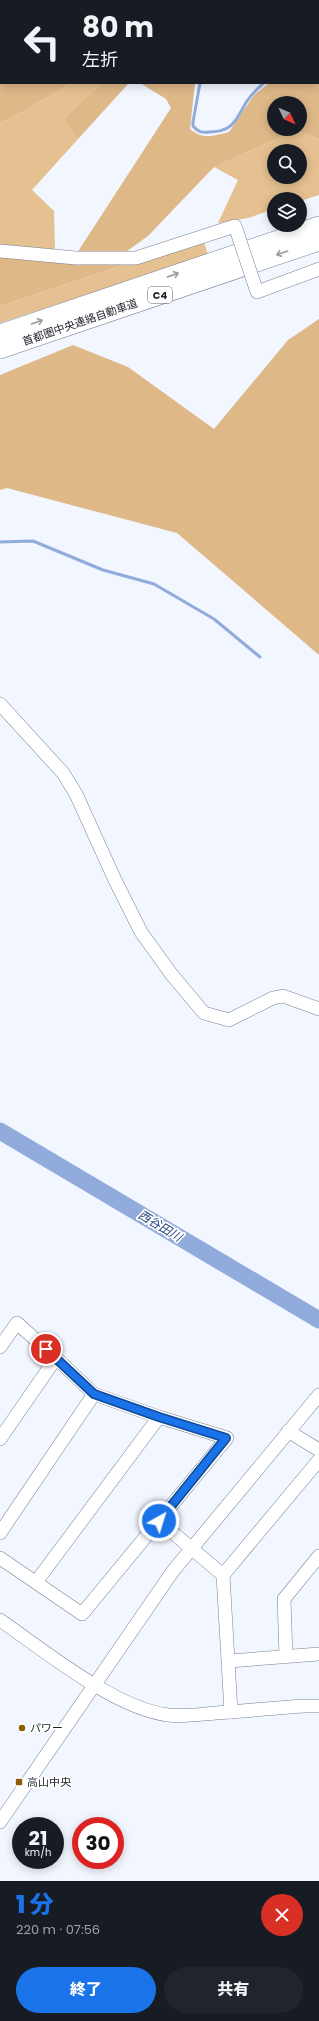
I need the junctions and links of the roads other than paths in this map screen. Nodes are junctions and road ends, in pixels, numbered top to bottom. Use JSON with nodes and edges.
{"nodes":[{"id":1,"x":319,"y":226,"type":"edge"},
{"id":2,"x":319,"y":241,"type":"edge"},
{"id":3,"x":0,"y":251,"type":"edge"},
{"id":4,"x":319,"y":269,"type":"edge"},
{"id":5,"x":0,"y":334,"type":"edge"},
{"id":6,"x":0,"y":349,"type":"edge"},
{"id":7,"x":0,"y":704,"type":"edge"},
{"id":8,"x":319,"y":1009,"type":"edge"},
{"id":9,"x":0,"y":1347,"type":"edge"},
{"id":10,"x":56,"y":1358,"type":"junction"},
{"id":11,"x":94,"y":1394,"type":"junction"},
{"id":12,"x":319,"y":1395,"type":"edge"},
{"id":13,"x":159,"y":1417,"type":"junction"},
{"id":14,"x":288,"y":1431,"type":"junction"},
{"id":15,"x":0,"y":1439,"type":"edge"},
{"id":16,"x":319,"y":1450,"type":"edge"},
{"id":17,"x":319,"y":1460,"type":"edge"},
{"id":18,"x":159,"y":1521,"type":"junction"},
{"id":19,"x":0,"y":1533,"type":"edge"},
{"id":20,"x":191,"y":1549,"type":"junction"},
{"id":21,"x":319,"y":1556,"type":"edge"},
{"id":22,"x":0,"y":1558,"type":"edge"},
{"id":23,"x":223,"y":1575,"type":"junction"},
{"id":24,"x":36,"y":1582,"type":"junction"},
{"id":25,"x":0,"y":1620,"type":"edge"},
{"id":26,"x":319,"y":1654,"type":"edge"},
{"id":27,"x":286,"y":1656,"type":"junction"},
{"id":28,"x":229,"y":1660,"type":"junction"},
{"id":29,"x":94,"y":1685,"type":"junction"},
{"id":30,"x":319,"y":1706,"type":"edge"},
{"id":31,"x":231,"y":1712,"type":"junction"},
{"id":32,"x":0,"y":1822,"type":"edge"}],
"edges":[{"from":5,"to":1,"type":"highway","name":"首都圏中央連絡自動車道","number":"C4","one_way":true},
{"from":2,"to":6,"type":"highway","name":"首都圏中央連絡自動車道","number":"C4","one_way":true},
{"from":3,"to":4,"type":"street","bridge":true},
{"from":7,"to":8,"type":"street"},
{"from":9,"to":10,"type":"street"},
{"from":10,"to":11,"type":"street"},
{"from":10,"to":15,"type":"street"},
{"from":11,"to":13,"type":"street"},
{"from":11,"to":19,"type":"street"},
{"from":12,"to":14,"type":"street"},
{"from":13,"to":18,"type":"street"},
{"from":13,"to":24,"type":"street"},
{"from":14,"to":16,"type":"street"},
{"from":14,"to":20,"type":"street"},
{"from":17,"to":23,"type":"street"},
{"from":18,"to":20,"type":"street"},
{"from":18,"to":24,"type":"street"},
{"from":20,"to":23,"type":"street"},
{"from":20,"to":29,"type":"street"},
{"from":21,"to":27,"type":"street"},
{"from":22,"to":24,"type":"street"},
{"from":23,"to":28,"type":"street"},
{"from":25,"to":29,"type":"street"},
{"from":26,"to":27,"type":"street"},
{"from":27,"to":28,"type":"street"},
{"from":28,"to":31,"type":"street"},
{"from":29,"to":31,"type":"street"},
{"from":29,"to":32,"type":"street"},
{"from":30,"to":31,"type":"street"}]}
